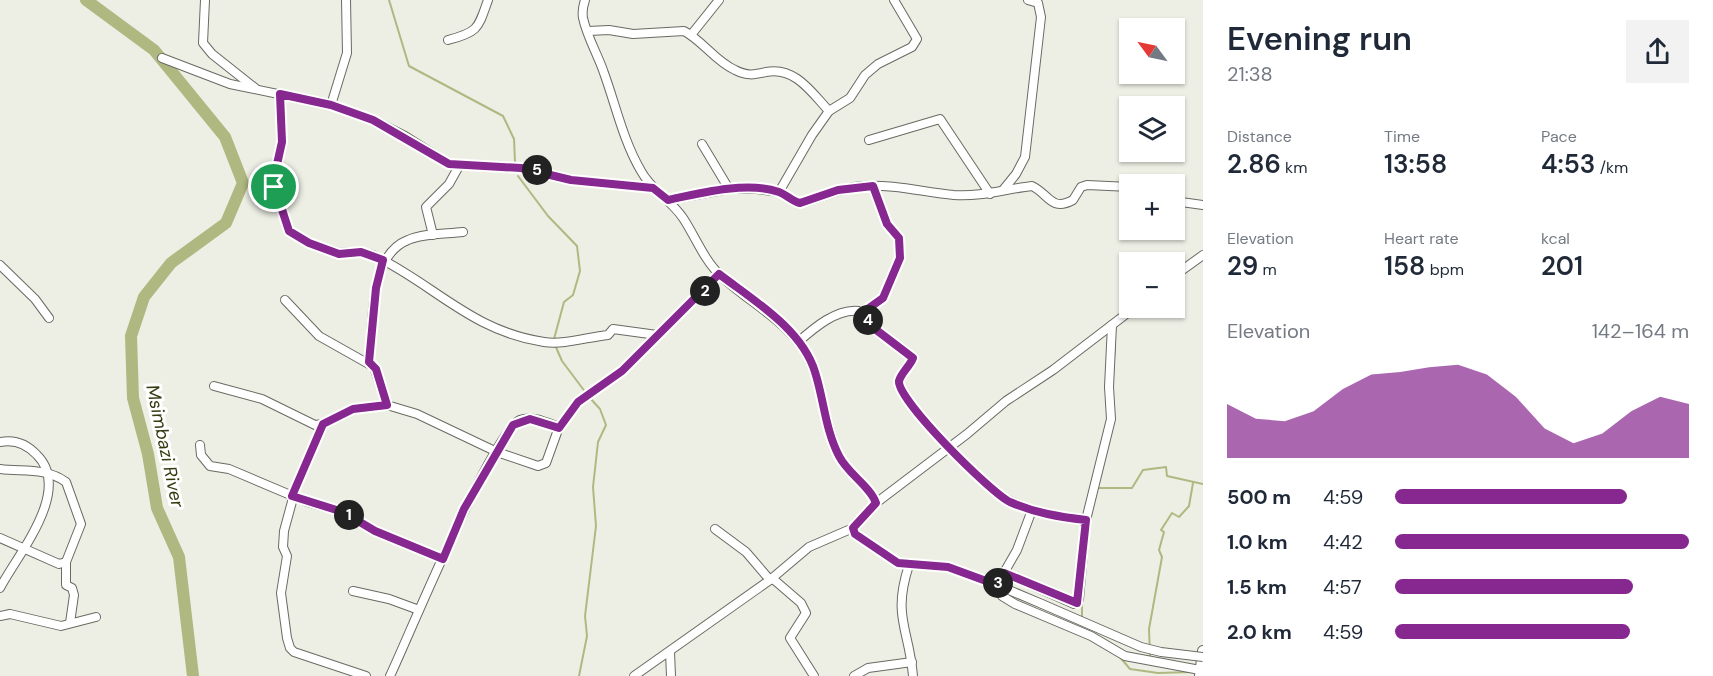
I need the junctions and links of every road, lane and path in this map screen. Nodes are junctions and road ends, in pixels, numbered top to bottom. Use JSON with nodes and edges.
{"nodes":[{"id":1,"x":205,"y":0,"type":"edge"},
{"id":2,"x":346,"y":0,"type":"edge"},
{"id":3,"x":488,"y":0,"type":"edge"},
{"id":4,"x":585,"y":0,"type":"edge"},
{"id":5,"x":719,"y":0,"type":"edge"},
{"id":6,"x":894,"y":0,"type":"edge"},
{"id":7,"x":1028,"y":0,"type":"edge"},
{"id":8,"x":588,"y":32,"type":"junction"},
{"id":9,"x":691,"y":34,"type":"junction"},
{"id":10,"x":448,"y":40,"type":"dead end"},
{"id":11,"x":162,"y":58,"type":"dead end"},
{"id":12,"x":255,"y":88,"type":"junction"},
{"id":13,"x":280,"y":94,"type":"junction"},
{"id":14,"x":331,"y":105,"type":"junction"},
{"id":15,"x":830,"y":111,"type":"junction"},
{"id":16,"x":869,"y":140,"type":"dead end"},
{"id":17,"x":702,"y":144,"type":"dead end"},
{"id":18,"x":459,"y":166,"type":"junction"},
{"id":19,"x":873,"y":186,"type":"junction"},
{"id":20,"x":1119,"y":186,"type":"edge"},
{"id":21,"x":653,"y":188,"type":"junction"},
{"id":22,"x":729,"y":189,"type":"junction"},
{"id":23,"x":1003,"y":190,"type":"junction"},
{"id":24,"x":779,"y":192,"type":"junction"},
{"id":25,"x":990,"y":194,"type":"junction"},
{"id":26,"x":668,"y":200,"type":"junction"},
{"id":27,"x":1185,"y":203,"type":"edge"},
{"id":28,"x":1203,"y":206,"type":"edge"},
{"id":29,"x":463,"y":232,"type":"dead end"},
{"id":30,"x":433,"y":236,"type":"junction"},
{"id":31,"x":1203,"y":255,"type":"edge"},
{"id":32,"x":383,"y":260,"type":"junction"},
{"id":33,"x":0,"y":265,"type":"edge"},
{"id":34,"x":1185,"y":268,"type":"edge"},
{"id":35,"x":719,"y":274,"type":"junction"},
{"id":36,"x":285,"y":300,"type":"dead end"},
{"id":37,"x":862,"y":313,"type":"junction"},
{"id":38,"x":50,"y":318,"type":"dead end"},
{"id":39,"x":1121,"y":318,"type":"edge"},
{"id":40,"x":1112,"y":325,"type":"junction"},
{"id":41,"x":657,"y":335,"type":"junction"},
{"id":42,"x":798,"y":342,"type":"junction"},
{"id":43,"x":369,"y":362,"type":"junction"},
{"id":44,"x":214,"y":386,"type":"dead end"},
{"id":45,"x":387,"y":405,"type":"junction"},
{"id":46,"x":323,"y":424,"type":"junction"},
{"id":47,"x":559,"y":428,"type":"junction"},
{"id":48,"x":0,"y":442,"type":"edge"},
{"id":49,"x":200,"y":445,"type":"dead end"},
{"id":50,"x":948,"y":446,"type":"junction"},
{"id":51,"x":497,"y":452,"type":"junction"},
{"id":52,"x":0,"y":469,"type":"edge"},
{"id":53,"x":48,"y":474,"type":"junction"},
{"id":54,"x":292,"y":496,"type":"junction"},
{"id":55,"x":876,"y":503,"type":"junction"},
{"id":56,"x":1032,"y":510,"type":"junction"},
{"id":57,"x":1086,"y":520,"type":"junction"},
{"id":58,"x":853,"y":528,"type":"junction"},
{"id":59,"x":715,"y":529,"type":"dead end"},
{"id":60,"x":0,"y":538,"type":"edge"},
{"id":61,"x":25,"y":547,"type":"junction"},
{"id":62,"x":443,"y":559,"type":"junction"},
{"id":63,"x":66,"y":562,"type":"junction"},
{"id":64,"x":909,"y":565,"type":"junction"},
{"id":65,"x":1004,"y":573,"type":"junction"},
{"id":66,"x":771,"y":579,"type":"junction"},
{"id":67,"x":997,"y":585,"type":"junction"},
{"id":68,"x":0,"y":588,"type":"edge"},
{"id":69,"x":353,"y":591,"type":"dead end"},
{"id":70,"x":419,"y":610,"type":"junction"},
{"id":71,"x":0,"y":616,"type":"edge"},
{"id":72,"x":96,"y":617,"type":"dead end"},
{"id":73,"x":70,"y":623,"type":"junction"},
{"id":74,"x":1203,"y":651,"type":"edge"},
{"id":75,"x":670,"y":652,"type":"junction"},
{"id":76,"x":1203,"y":657,"type":"edge"},
{"id":77,"x":912,"y":662,"type":"junction"},
{"id":78,"x":1200,"y":673,"type":"edge"},
{"id":79,"x":355,"y":674,"type":"edge"},
{"id":80,"x":366,"y":676,"type":"edge"},
{"id":81,"x":390,"y":676,"type":"edge"},
{"id":82,"x":634,"y":676,"type":"edge"},
{"id":83,"x":671,"y":676,"type":"edge"},
{"id":84,"x":814,"y":676,"type":"edge"},
{"id":85,"x":854,"y":676,"type":"edge"},
{"id":86,"x":914,"y":676,"type":"edge"}],
"edges":[{"from":1,"to":12,"type":"street"},
{"from":2,"to":14,"type":"street"},
{"from":3,"to":10,"type":"street"},
{"from":4,"to":8,"type":"street"},
{"from":5,"to":9,"type":"street"},
{"from":6,"to":15,"type":"street"},
{"from":7,"to":23,"type":"street"},
{"from":8,"to":9,"type":"street"},
{"from":8,"to":21,"type":"street"},
{"from":9,"to":15,"type":"street"},
{"from":11,"to":12,"type":"street"},
{"from":12,"to":13,"type":"street"},
{"from":13,"to":14,"type":"street"},
{"from":13,"to":32,"type":"street"},
{"from":14,"to":18,"type":"street"},
{"from":15,"to":24,"type":"street"},
{"from":16,"to":25,"type":"street"},
{"from":17,"to":22,"type":"street"},
{"from":18,"to":21,"type":"street"},
{"from":18,"to":30,"type":"street"},
{"from":19,"to":24,"type":"street"},
{"from":19,"to":25,"type":"street"},
{"from":19,"to":37,"type":"street"},
{"from":20,"to":23,"type":"street"},
{"from":21,"to":26,"type":"street"},
{"from":22,"to":24,"type":"street"},
{"from":22,"to":26,"type":"street"},
{"from":23,"to":25,"type":"street"},
{"from":26,"to":35,"type":"street"},
{"from":27,"to":28,"type":"street"},
{"from":29,"to":30,"type":"street"},
{"from":30,"to":32,"type":"street"},
{"from":31,"to":34,"type":"street"},
{"from":32,"to":41,"type":"street"},
{"from":32,"to":43,"type":"street"},
{"from":33,"to":38,"type":"street"},
{"from":35,"to":41,"type":"street"},
{"from":35,"to":42,"type":"street"},
{"from":36,"to":43,"type":"street"},
{"from":37,"to":42,"type":"street"},
{"from":37,"to":50,"type":"street"},
{"from":39,"to":40,"type":"street"},
{"from":40,"to":50,"type":"street"},
{"from":40,"to":57,"type":"street"},
{"from":41,"to":47,"type":"street"},
{"from":42,"to":55,"type":"street"},
{"from":43,"to":45,"type":"street"},
{"from":44,"to":46,"type":"street"},
{"from":45,"to":46,"type":"street"},
{"from":45,"to":51,"type":"street"},
{"from":46,"to":54,"type":"street"},
{"from":47,"to":51,"type":"street"},
{"from":47,"to":51,"type":"street"},
{"from":48,"to":53,"type":"street"},
{"from":49,"to":54,"type":"street"},
{"from":50,"to":55,"type":"street"},
{"from":50,"to":56,"type":"street"},
{"from":51,"to":62,"type":"street"},
{"from":52,"to":53,"type":"street"},
{"from":53,"to":61,"type":"street"},
{"from":53,"to":63,"type":"street"},
{"from":54,"to":62,"type":"street"},
{"from":54,"to":79,"type":"street"},
{"from":55,"to":58,"type":"street"},
{"from":56,"to":57,"type":"street"},
{"from":56,"to":65,"type":"street"},
{"from":57,"to":65,"type":"street"},
{"from":58,"to":64,"type":"street"},
{"from":58,"to":66,"type":"street"},
{"from":59,"to":66,"type":"street"},
{"from":60,"to":61,"type":"street"},
{"from":61,"to":63,"type":"street"},
{"from":61,"to":68,"type":"street"},
{"from":62,"to":70,"type":"street"},
{"from":63,"to":73,"type":"street"},
{"from":64,"to":67,"type":"street"},
{"from":64,"to":77,"type":"street"},
{"from":65,"to":67,"type":"street"},
{"from":66,"to":75,"type":"street"},
{"from":66,"to":84,"type":"street"},
{"from":67,"to":76,"type":"street","bridge":true},
{"from":67,"to":78,"type":"street"},
{"from":69,"to":70,"type":"street"},
{"from":70,"to":81,"type":"street"},
{"from":71,"to":73,"type":"street"},
{"from":72,"to":73,"type":"street"},
{"from":74,"to":78,"type":"street"},
{"from":75,"to":82,"type":"street"},
{"from":75,"to":83,"type":"street"},
{"from":77,"to":85,"type":"street"},
{"from":77,"to":86,"type":"street"},
{"from":79,"to":80,"type":"street"}]}
